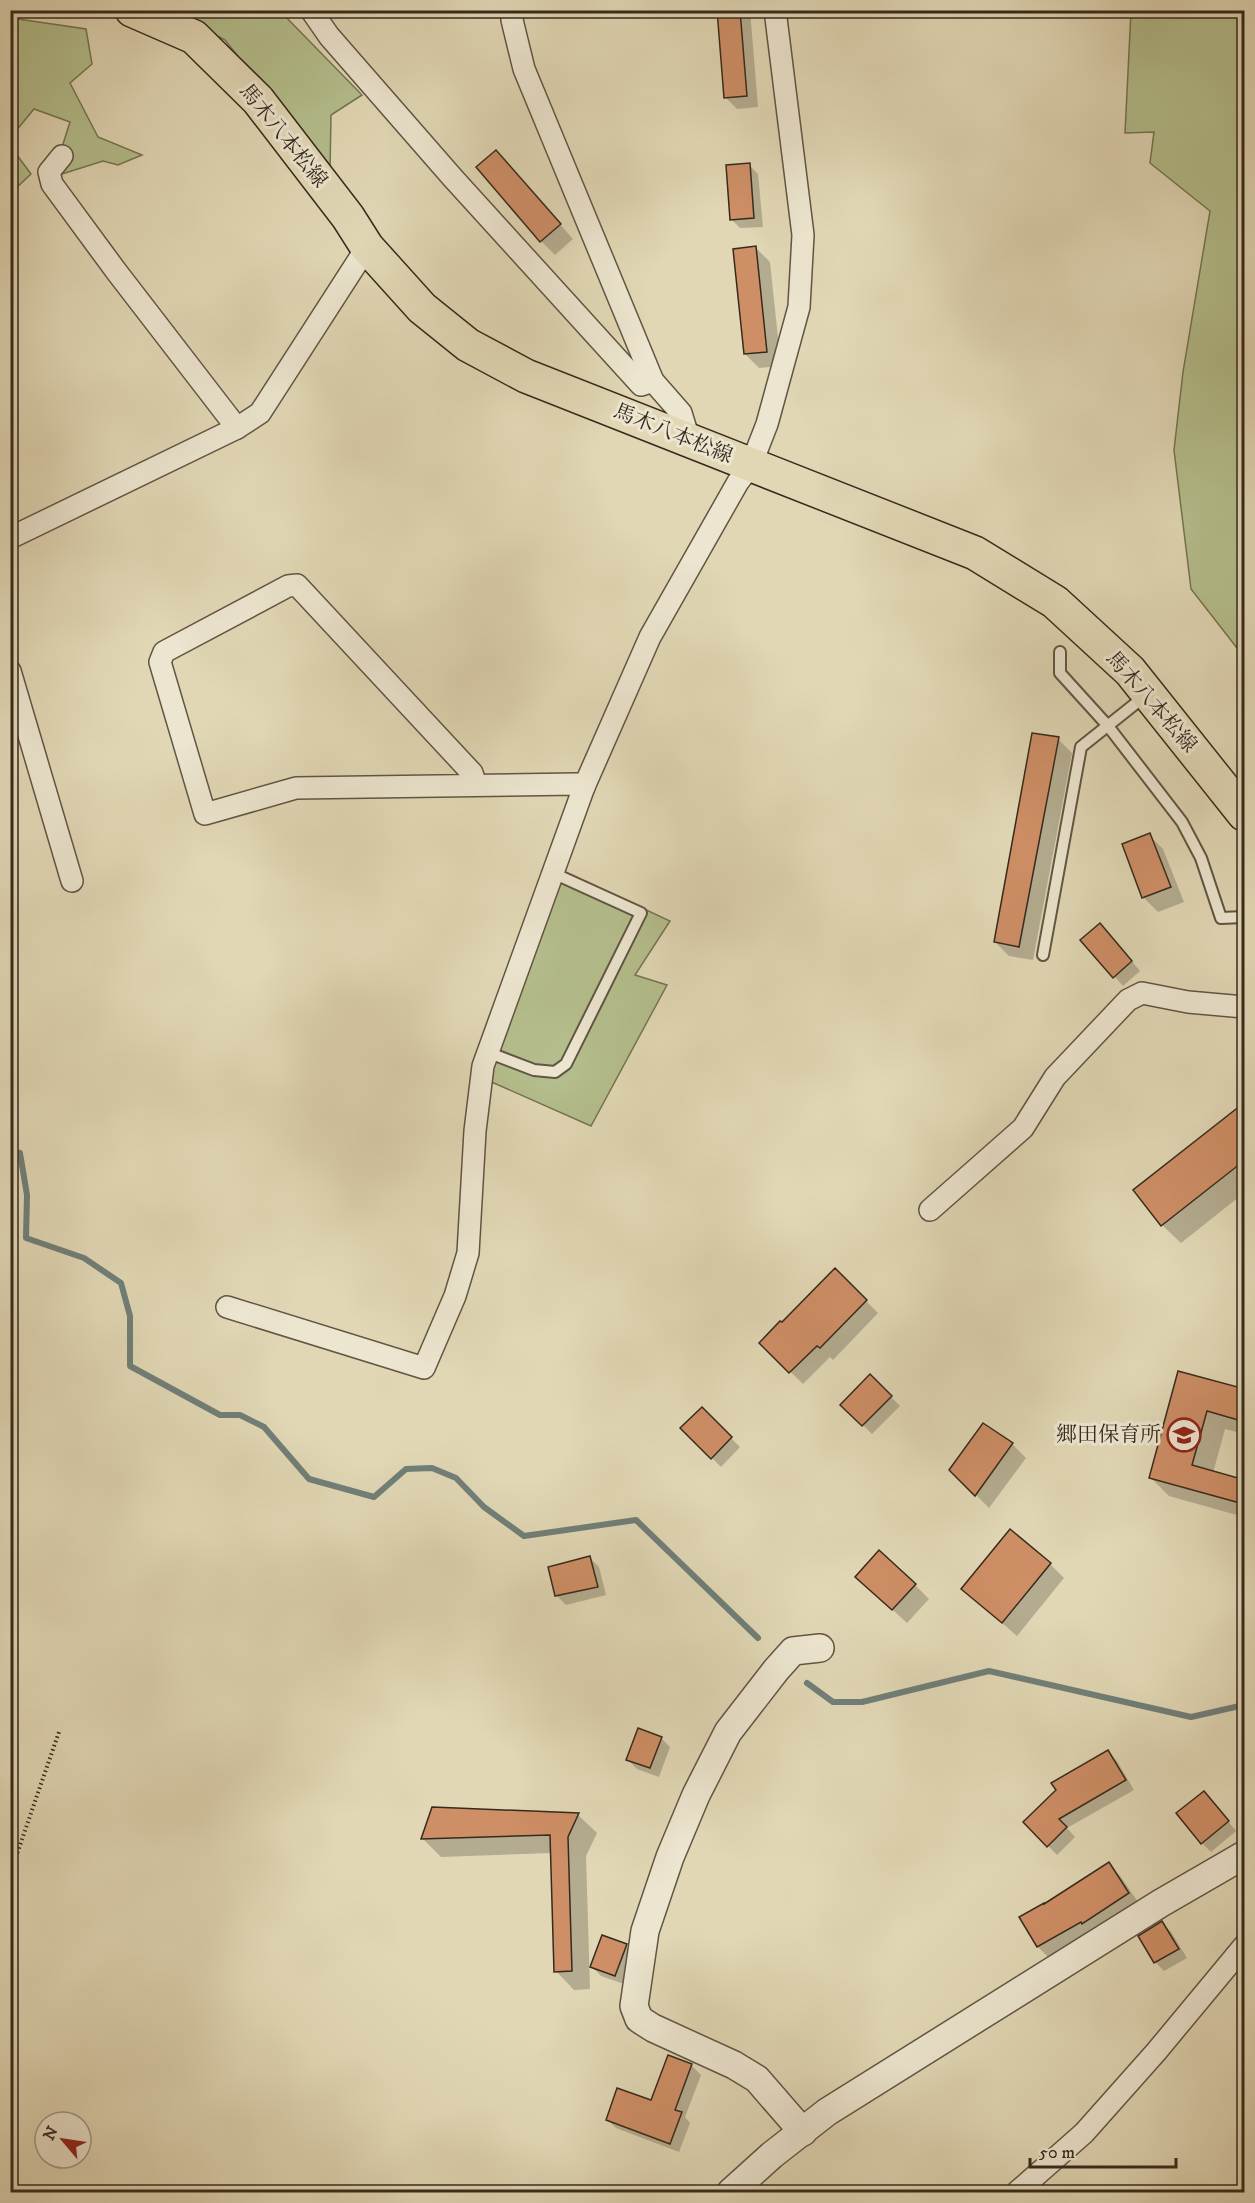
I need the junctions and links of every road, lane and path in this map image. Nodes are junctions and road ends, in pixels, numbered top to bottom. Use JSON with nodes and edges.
{"nodes":[{"id":1,"x":132,"y":10,"type":"edge"},
{"id":2,"x":311,"y":10,"type":"edge"},
{"id":3,"x":514,"y":10,"type":"edge"},
{"id":4,"x":775,"y":10,"type":"edge"},
{"id":5,"x":62,"y":156,"type":"dead end"},
{"id":6,"x":367,"y":247,"type":"junction"},
{"id":7,"x":653,"y":381,"type":"junction"},
{"id":8,"x":237,"y":428,"type":"junction"},
{"id":9,"x":689,"y":439,"type":"junction"},
{"id":10,"x":751,"y":465,"type":"junction"},
{"id":11,"x":10,"y":538,"type":"edge"},
{"id":12,"x":1060,"y":652,"type":"dead end"},
{"id":13,"x":10,"y":671,"type":"edge"},
{"id":14,"x":1148,"y":694,"type":"junction"},
{"id":15,"x":1108,"y":726,"type":"junction"},
{"id":16,"x":476,"y":785,"type":"junction"},
{"id":17,"x":584,"y":787,"type":"junction"},
{"id":18,"x":1245,"y":814,"type":"edge"},
{"id":19,"x":553,"y":873,"type":"junction"},
{"id":20,"x":72,"y":881,"type":"dead end"},
{"id":21,"x":1245,"y":917,"type":"edge"},
{"id":22,"x":1043,"y":954,"type":"dead end"},
{"id":23,"x":1245,"y":1007,"type":"edge"},
{"id":24,"x":487,"y":1052,"type":"junction"},
{"id":25,"x":930,"y":1209,"type":"dead end"},
{"id":26,"x":227,"y":1307,"type":"dead end"},
{"id":27,"x":820,"y":1648,"type":"dead end"},
{"id":28,"x":59,"y":1732,"type":"dead end"},
{"id":29,"x":1245,"y":1855,"type":"edge"},
{"id":30,"x":10,"y":1874,"type":"edge"},
{"id":31,"x":1245,"y":1946,"type":"edge"},
{"id":32,"x":803,"y":2132,"type":"junction"},
{"id":33,"x":731,"y":2193,"type":"edge"},
{"id":34,"x":1017,"y":2193,"type":"edge"}],
"edges":[{"from":1,"to":6,"type":"main road","name":"馬木八本松線"},
{"from":2,"to":7,"type":"street"},
{"from":3,"to":7,"type":"street"},
{"from":4,"to":10,"type":"street"},
{"from":5,"to":8,"type":"street"},
{"from":6,"to":8,"type":"street"},
{"from":6,"to":9,"type":"main road","name":"馬木八本松線"},
{"from":7,"to":9,"type":"street"},
{"from":8,"to":11,"type":"street"},
{"from":9,"to":10,"type":"main road","name":"馬木八本松線"},
{"from":10,"to":14,"type":"main road","name":"馬木八本松線"},
{"from":10,"to":17,"type":"street"},
{"from":12,"to":15,"type":"lane"},
{"from":13,"to":20,"type":"street"},
{"from":14,"to":15,"type":"lane"},
{"from":14,"to":18,"type":"main road","name":"馬木八本松線"},
{"from":15,"to":21,"type":"lane"},
{"from":15,"to":22,"type":"lane"},
{"from":16,"to":16,"type":"street"},
{"from":16,"to":17,"type":"street"},
{"from":17,"to":19,"type":"street"},
{"from":19,"to":24,"type":"street"},
{"from":19,"to":24,"type":"lane"},
{"from":23,"to":25,"type":"street"},
{"from":24,"to":26,"type":"street"},
{"from":27,"to":32,"type":"street"},
{"from":28,"to":30,"type":"path"},
{"from":29,"to":32,"type":"street"},
{"from":31,"to":34,"type":"street"},
{"from":32,"to":33,"type":"street"}]}
